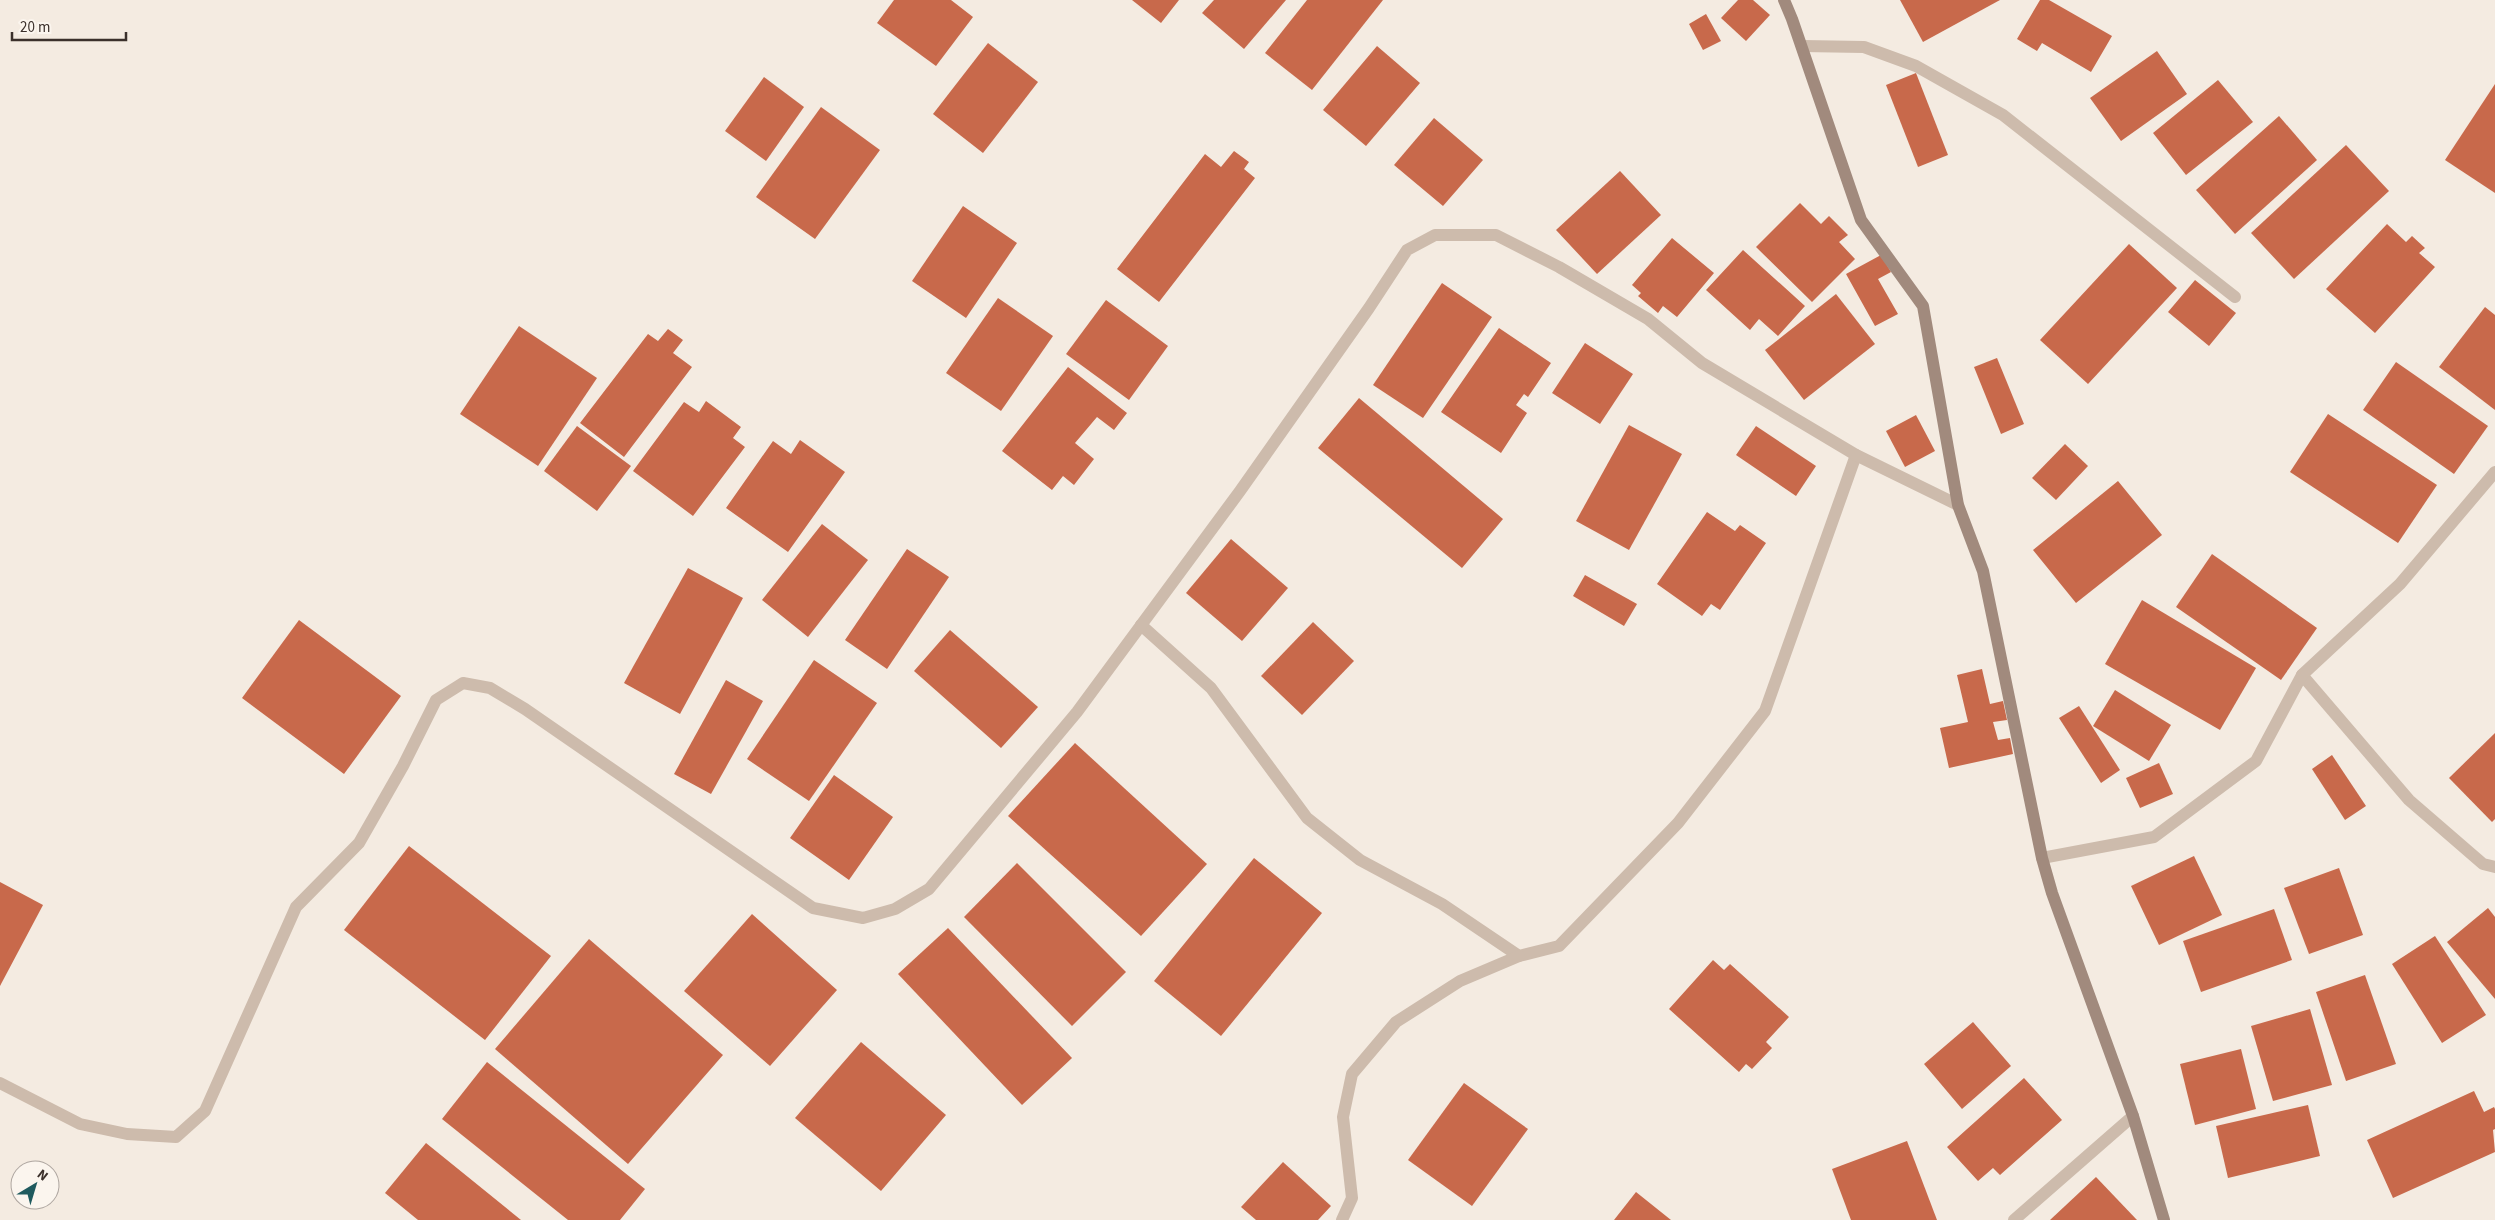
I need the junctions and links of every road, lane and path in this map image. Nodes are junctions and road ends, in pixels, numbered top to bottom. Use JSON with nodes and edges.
{"nodes":[{"id":1,"x":1784,"y":0,"type":"edge"},
{"id":2,"x":1802,"y":46,"type":"junction"},
{"id":3,"x":2235,"y":297,"type":"dead end"},
{"id":4,"x":1856,"y":456,"type":"junction"},
{"id":5,"x":2495,"y":472,"type":"edge"},
{"id":6,"x":1958,"y":505,"type":"junction"},
{"id":7,"x":1141,"y":625,"type":"junction"},
{"id":8,"x":2302,"y":675,"type":"junction"},
{"id":9,"x":2042,"y":858,"type":"junction"},
{"id":10,"x":2495,"y":867,"type":"edge"},
{"id":11,"x":1519,"y":956,"type":"junction"},
{"id":12,"x":0,"y":1083,"type":"edge"},
{"id":13,"x":2134,"y":1116,"type":"junction"},
{"id":14,"x":1342,"y":1220,"type":"edge"},
{"id":15,"x":2014,"y":1220,"type":"edge"},
{"id":16,"x":2164,"y":1220,"type":"edge"}],
"edges":[{"from":1,"to":2,"type":"street"},
{"from":2,"to":3,"type":"street"},
{"from":2,"to":6,"type":"street"},
{"from":4,"to":6,"type":"street"},
{"from":4,"to":7,"type":"street"},
{"from":4,"to":11,"type":"street"},
{"from":5,"to":8,"type":"street"},
{"from":6,"to":9,"type":"street"},
{"from":7,"to":11,"type":"street"},
{"from":7,"to":12,"type":"street"},
{"from":8,"to":9,"type":"street"},
{"from":8,"to":10,"type":"street"},
{"from":9,"to":13,"type":"street"},
{"from":11,"to":14,"type":"street"},
{"from":13,"to":15,"type":"street"},
{"from":13,"to":16,"type":"street"}]}
